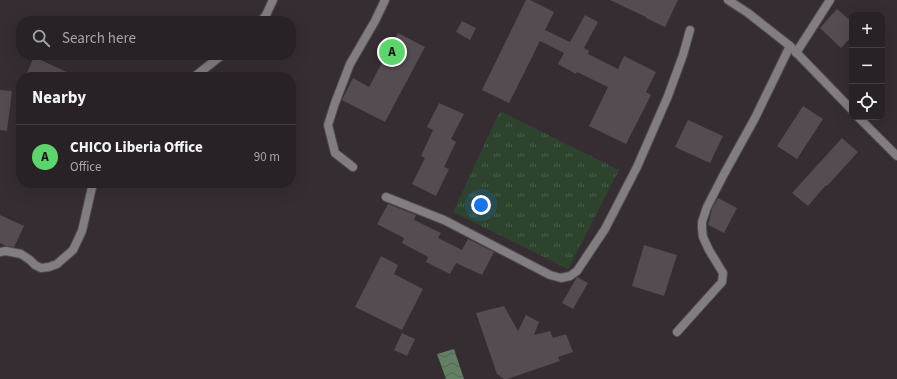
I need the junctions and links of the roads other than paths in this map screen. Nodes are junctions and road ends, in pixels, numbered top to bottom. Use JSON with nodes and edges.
{"nodes":[{"id":1,"x":273,"y":0,"type":"edge"},
{"id":2,"x":385,"y":0,"type":"edge"},
{"id":3,"x":728,"y":0,"type":"edge"},
{"id":4,"x":830,"y":0,"type":"edge"},
{"id":5,"x":265,"y":16,"type":"edge"},
{"id":6,"x":690,"y":30,"type":"dead end"},
{"id":7,"x":793,"y":50,"type":"junction"},
{"id":8,"x":216,"y":60,"type":"edge"},
{"id":9,"x":200,"y":72,"type":"edge"},
{"id":10,"x":849,"y":107,"type":"edge"},
{"id":11,"x":861,"y":120,"type":"edge"},
{"id":12,"x":897,"y":156,"type":"edge"},
{"id":13,"x":353,"y":167,"type":"dead end"},
{"id":14,"x":92,"y":188,"type":"edge"},
{"id":15,"x":386,"y":197,"type":"dead end"},
{"id":16,"x":0,"y":252,"type":"edge"},
{"id":17,"x":677,"y":332,"type":"dead end"}],
"edges":[{"from":1,"to":5,"type":"street"},
{"from":2,"to":13,"type":"street"},
{"from":3,"to":7,"type":"street"},
{"from":4,"to":7,"type":"street"},
{"from":6,"to":15,"type":"street"},
{"from":7,"to":10,"type":"street"},
{"from":7,"to":17,"type":"street"},
{"from":8,"to":9,"type":"street"},
{"from":11,"to":12,"type":"street"},
{"from":14,"to":16,"type":"street"}]}
